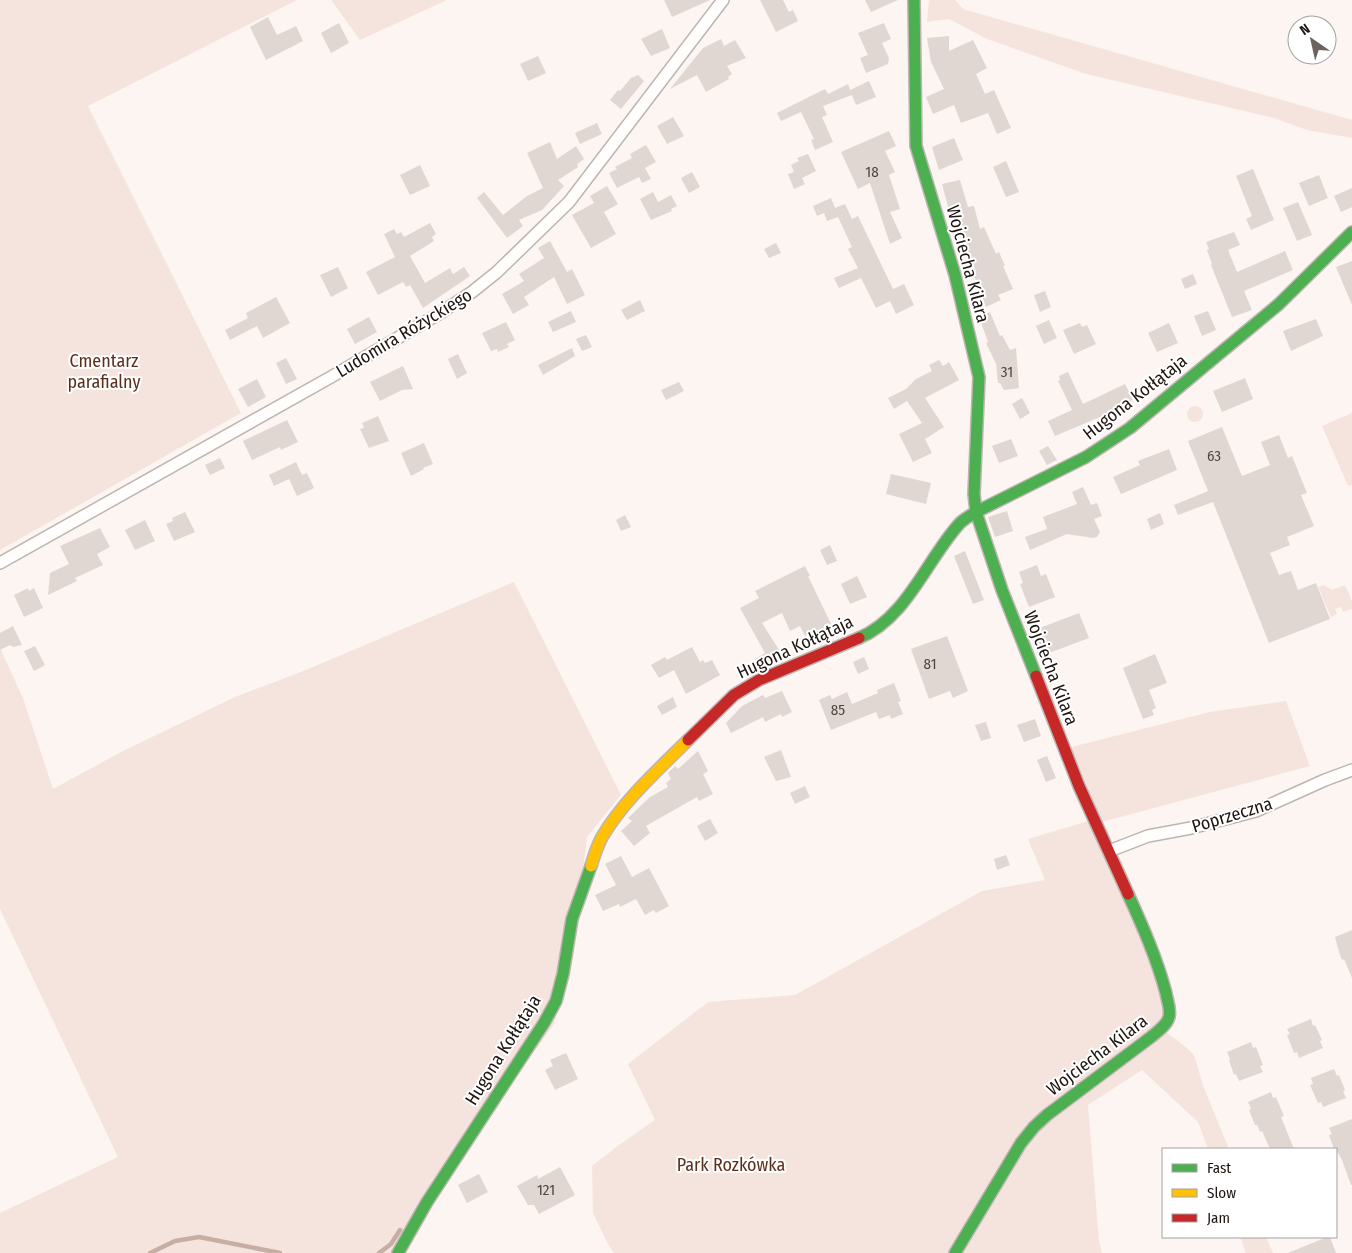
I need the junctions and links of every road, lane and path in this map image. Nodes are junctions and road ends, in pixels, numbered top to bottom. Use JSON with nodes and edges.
{"nodes":[{"id":1,"x":723,"y":0,"type":"edge"},
{"id":2,"x":914,"y":0,"type":"edge"},
{"id":3,"x":1352,"y":232,"type":"edge"},
{"id":4,"x":976,"y":512,"type":"junction"},
{"id":5,"x":0,"y":563,"type":"edge"},
{"id":6,"x":1352,"y":770,"type":"edge"},
{"id":7,"x":1109,"y":851,"type":"junction"},
{"id":8,"x":398,"y":1253,"type":"edge"},
{"id":9,"x":955,"y":1253,"type":"edge"}],
"edges":[{"from":1,"to":5,"type":"street","name":"Ludomira Różyckiego"},
{"from":2,"to":4,"type":"street","name":"Wojciecha Kilara"},
{"from":3,"to":4,"type":"street","name":"Hugona Kołłątaja"},
{"from":4,"to":7,"type":"street","name":"Wojciecha Kilara"},
{"from":4,"to":8,"type":"street","name":"Hugona Kołłątaja"},
{"from":6,"to":7,"type":"street","name":"Poprzeczna"},
{"from":7,"to":9,"type":"street","name":"Wojciecha Kilara"}]}
